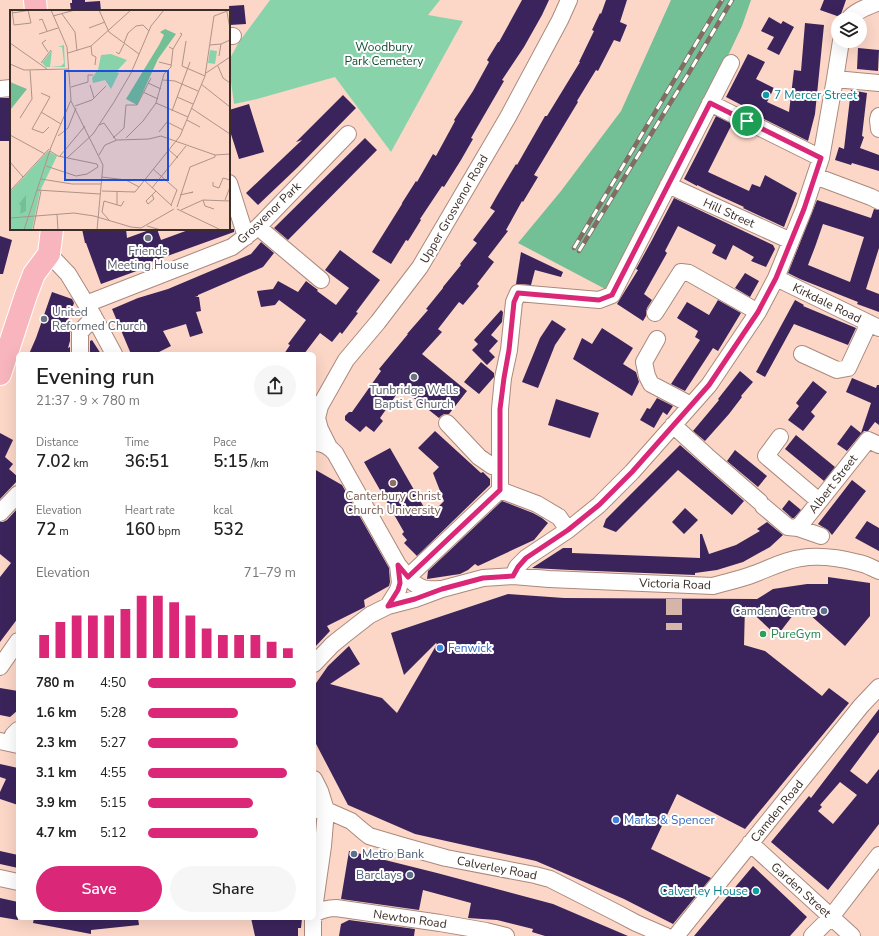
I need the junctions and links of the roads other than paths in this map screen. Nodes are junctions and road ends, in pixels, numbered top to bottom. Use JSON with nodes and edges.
{"nodes":[{"id":1,"x":35,"y":0,"type":"edge"},
{"id":2,"x":569,"y":0,"type":"edge"},
{"id":3,"x":879,"y":2,"type":"edge"},
{"id":4,"x":862,"y":5,"type":"edge"},
{"id":5,"x":36,"y":10,"type":"edge"},
{"id":6,"x":840,"y":48,"type":"edge"},
{"id":7,"x":731,"y":63,"type":"dead end"},
{"id":8,"x":835,"y":79,"type":"junction"},
{"id":9,"x":879,"y":83,"type":"edge"},
{"id":10,"x":10,"y":88,"type":"edge"},
{"id":11,"x":0,"y":89,"type":"edge"},
{"id":12,"x":710,"y":103,"type":"junction"},
{"id":13,"x":879,"y":116,"type":"edge"},
{"id":14,"x":879,"y":129,"type":"edge"},
{"id":15,"x":348,"y":134,"type":"dead end"},
{"id":16,"x":821,"y":158,"type":"junction"},
{"id":17,"x":815,"y":176,"type":"junction"},
{"id":18,"x":230,"y":185,"type":"edge"},
{"id":19,"x":668,"y":185,"type":"junction"},
{"id":20,"x":879,"y":201,"type":"edge"},
{"id":21,"x":52,"y":230,"type":"edge"},
{"id":22,"x":252,"y":232,"type":"junction"},
{"id":23,"x":791,"y":241,"type":"junction"},
{"id":24,"x":49,"y":254,"type":"junction"},
{"id":25,"x":776,"y":278,"type":"junction"},
{"id":26,"x":321,"y":280,"type":"dead end"},
{"id":27,"x":90,"y":310,"type":"junction"},
{"id":28,"x":758,"y":312,"type":"junction"},
{"id":29,"x":655,"y":314,"type":"dead end"},
{"id":30,"x":874,"y":326,"type":"edge"},
{"id":31,"x":657,"y":339,"type":"dead end"},
{"id":32,"x":80,"y":352,"type":"edge"},
{"id":33,"x":113,"y":352,"type":"edge"},
{"id":34,"x":802,"y":354,"type":"dead end"},
{"id":35,"x":8,"y":366,"type":"edge"},
{"id":36,"x":691,"y":405,"type":"junction"},
{"id":37,"x":317,"y":408,"type":"edge"},
{"id":38,"x":447,"y":423,"type":"dead end"},
{"id":39,"x":673,"y":425,"type":"junction"},
{"id":40,"x":780,"y":437,"type":"dead end"},
{"id":41,"x":873,"y":442,"type":"edge"},
{"id":42,"x":322,"y":445,"type":"edge"},
{"id":43,"x":500,"y":467,"type":"junction"},
{"id":44,"x":500,"y":490,"type":"junction"},
{"id":45,"x":16,"y":496,"type":"edge"},
{"id":46,"x":819,"y":502,"type":"junction"},
{"id":47,"x":0,"y":513,"type":"edge"},
{"id":48,"x":798,"y":528,"type":"junction"},
{"id":49,"x":568,"y":530,"type":"junction"},
{"id":50,"x":821,"y":536,"type":"dead end"},
{"id":51,"x":403,"y":571,"type":"junction"},
{"id":52,"x":879,"y":571,"type":"edge"},
{"id":53,"x":513,"y":576,"type":"junction"},
{"id":54,"x":442,"y":589,"type":"junction"},
{"id":55,"x":388,"y":606,"type":"junction"},
{"id":56,"x":16,"y":644,"type":"edge"},
{"id":57,"x":316,"y":662,"type":"edge"},
{"id":58,"x":0,"y":667,"type":"edge"},
{"id":59,"x":879,"y":686,"type":"edge"},
{"id":60,"x":16,"y":732,"type":"edge"},
{"id":61,"x":9,"y":743,"type":"edge"},
{"id":62,"x":316,"y":783,"type":"edge"},
{"id":63,"x":320,"y":810,"type":"edge"},
{"id":64,"x":750,"y":843,"type":"junction"},
{"id":65,"x":879,"y":855,"type":"edge"},
{"id":66,"x":0,"y":878,"type":"edge"},
{"id":67,"x":16,"y":882,"type":"edge"},
{"id":68,"x":316,"y":895,"type":"edge"},
{"id":69,"x":316,"y":913,"type":"edge"},
{"id":70,"x":831,"y":917,"type":"junction"},
{"id":71,"x":313,"y":920,"type":"edge"},
{"id":72,"x":313,"y":936,"type":"edge"},
{"id":73,"x":506,"y":936,"type":"edge"},
{"id":74,"x":666,"y":936,"type":"edge"},
{"id":75,"x":676,"y":936,"type":"edge"},
{"id":76,"x":812,"y":936,"type":"edge"},
{"id":77,"x":852,"y":936,"type":"edge"}],
"edges":[{"from":1,"to":5,"type":"highway"},
{"from":2,"to":37,"type":"street","name":"Upper Grosvenor Road"},
{"from":3,"to":4,"type":"street"},
{"from":6,"to":8,"type":"street"},
{"from":7,"to":12,"type":"street"},
{"from":8,"to":9,"type":"street"},
{"from":8,"to":16,"type":"street"},
{"from":10,"to":11,"type":"street"},
{"from":12,"to":16,"type":"street"},
{"from":12,"to":19,"type":"street"},
{"from":13,"to":14,"type":"street"},
{"from":15,"to":22,"type":"street","name":"Grosvenor Park"},
{"from":16,"to":17,"type":"street"},
{"from":17,"to":20,"type":"street"},
{"from":17,"to":23,"type":"street"},
{"from":18,"to":22,"type":"street"},
{"from":19,"to":23,"type":"street","name":"Hill Street"},
{"from":19,"to":43,"type":"street"},
{"from":21,"to":24,"type":"highway"},
{"from":22,"to":26,"type":"street"},
{"from":22,"to":27,"type":"street","name":"Grosvenor Park"},
{"from":23,"to":25,"type":"street"},
{"from":24,"to":27,"type":"street"},
{"from":24,"to":35,"type":"highway"},
{"from":25,"to":28,"type":"street"},
{"from":25,"to":30,"type":"street","name":"Kirkdale Road"},
{"from":27,"to":32,"type":"street"},
{"from":27,"to":33,"type":"street"},
{"from":28,"to":29,"type":"street"},
{"from":28,"to":36,"type":"street"},
{"from":30,"to":34,"type":"street"},
{"from":31,"to":36,"type":"street"},
{"from":36,"to":39,"type":"street"},
{"from":37,"to":42,"type":"street","name":"Upper Grosvenor Road"},
{"from":38,"to":43,"type":"street"},
{"from":39,"to":48,"type":"street","name":"Albert Street"},
{"from":39,"to":49,"type":"street"},
{"from":40,"to":46,"type":"street"},
{"from":41,"to":46,"type":"street","name":"Albert Street"},
{"from":42,"to":51,"type":"street","name":"Upper Grosvenor Road"},
{"from":43,"to":44,"type":"street"},
{"from":44,"to":49,"type":"street"},
{"from":44,"to":51,"type":"street"},
{"from":45,"to":47,"type":"street"},
{"from":46,"to":48,"type":"street","name":"Albert Street"},
{"from":48,"to":50,"type":"street","name":"Albert Street"},
{"from":49,"to":53,"type":"street"},
{"from":51,"to":54,"type":"street"},
{"from":51,"to":55,"type":"street"},
{"from":52,"to":53,"type":"street","name":"Victoria Road"},
{"from":53,"to":54,"type":"street","name":"Victoria Road"},
{"from":54,"to":55,"type":"street"},
{"from":55,"to":57,"type":"street"},
{"from":56,"to":58,"type":"street"},
{"from":59,"to":64,"type":"street","name":"Camden Road"},
{"from":60,"to":61,"type":"street"},
{"from":62,"to":63,"type":"street"},
{"from":63,"to":68,"type":"street"},
{"from":63,"to":74,"type":"street","name":"Calverley Road"},
{"from":64,"to":70,"type":"street","name":"Garden Street"},
{"from":64,"to":75,"type":"street","name":"Camden Road"},
{"from":65,"to":70,"type":"street"},
{"from":66,"to":67,"type":"street"},
{"from":69,"to":73,"type":"street","name":"Newton Road"},
{"from":70,"to":76,"type":"street"},
{"from":70,"to":77,"type":"street","name":"Garden Street"},
{"from":71,"to":72,"type":"street"}]}
